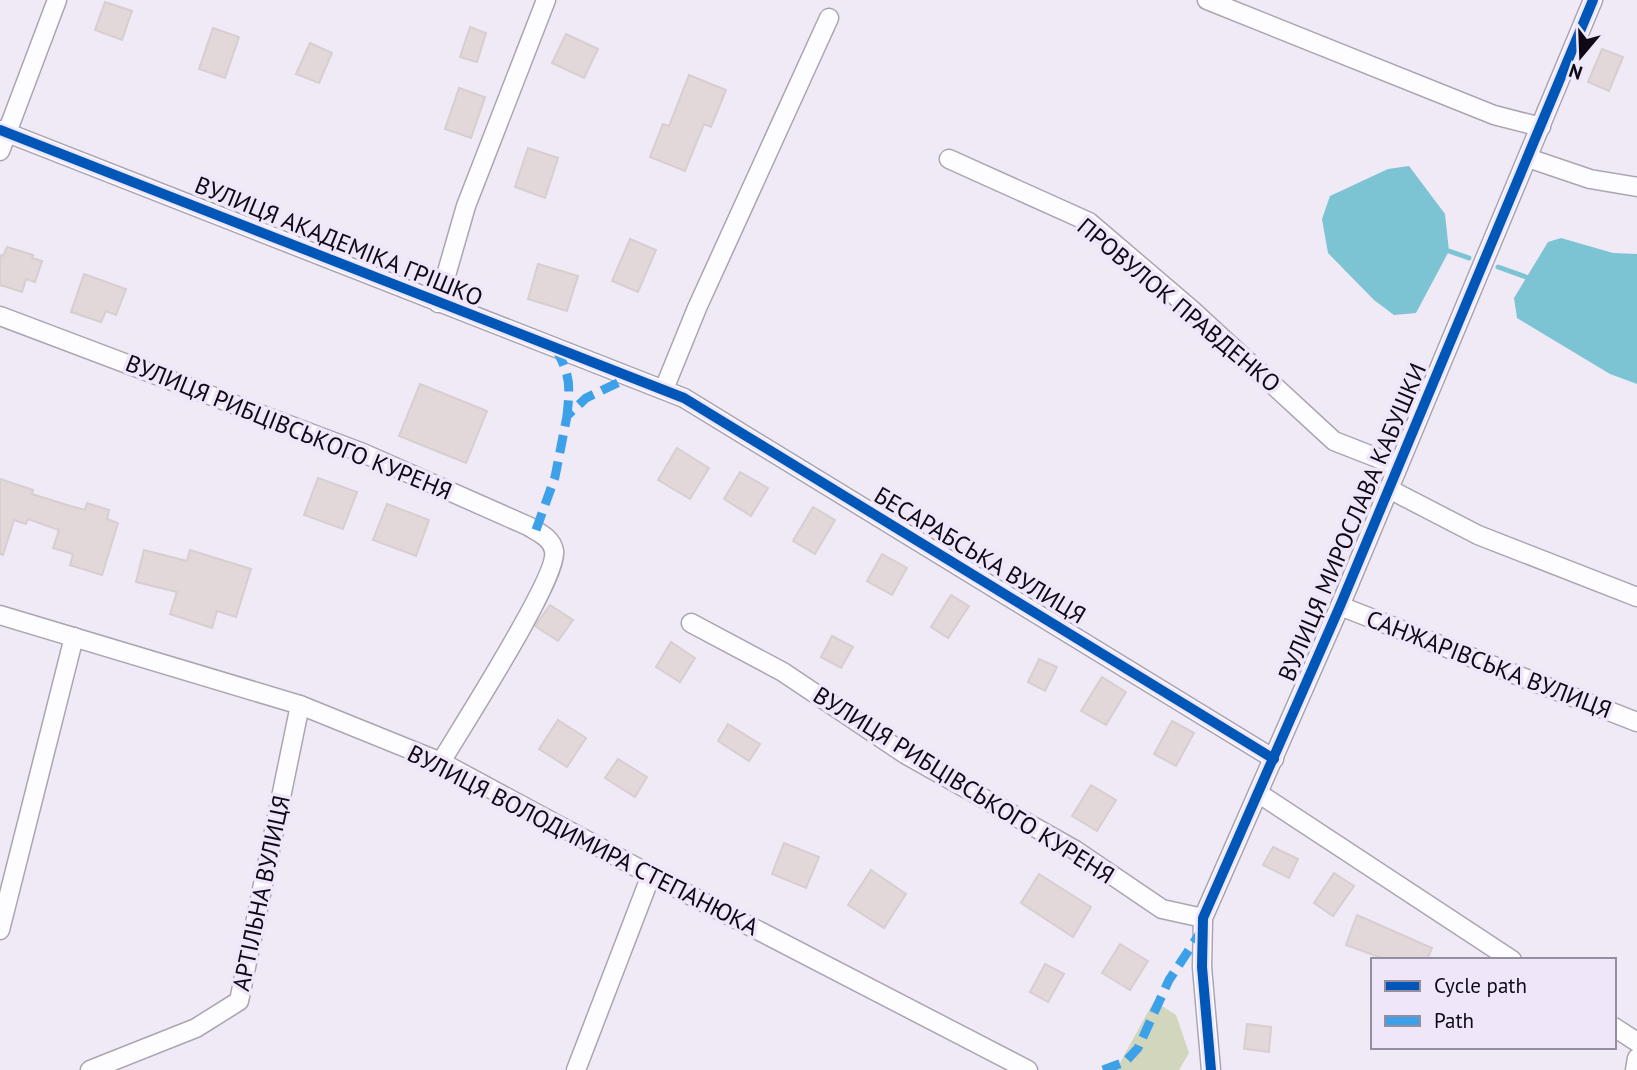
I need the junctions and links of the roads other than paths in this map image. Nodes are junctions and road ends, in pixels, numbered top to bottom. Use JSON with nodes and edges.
{"nodes":[{"id":1,"x":57,"y":0,"type":"edge"},
{"id":2,"x":546,"y":0,"type":"edge"},
{"id":3,"x":1207,"y":0,"type":"edge"},
{"id":4,"x":1593,"y":0,"type":"edge"},
{"id":5,"x":829,"y":18,"type":"dead end"},
{"id":6,"x":1541,"y":127,"type":"junction"},
{"id":7,"x":4,"y":132,"type":"edge"},
{"id":8,"x":0,"y":151,"type":"edge"},
{"id":9,"x":1528,"y":158,"type":"junction"},
{"id":10,"x":949,"y":159,"type":"dead end"},
{"id":11,"x":1637,"y":187,"type":"edge"},
{"id":12,"x":438,"y":303,"type":"junction"},
{"id":13,"x":0,"y":316,"type":"edge"},
{"id":14,"x":664,"y":389,"type":"junction"},
{"id":15,"x":1398,"y":466,"type":"junction"},
{"id":16,"x":1389,"y":489,"type":"junction"},
{"id":17,"x":1637,"y":597,"type":"edge"},
{"id":18,"x":1340,"y":606,"type":"junction"},
{"id":19,"x":0,"y":615,"type":"edge"},
{"id":20,"x":691,"y":623,"type":"dead end"},
{"id":21,"x":74,"y":637,"type":"junction"},
{"id":22,"x":300,"y":705,"type":"junction"},
{"id":23,"x":1637,"y":722,"type":"edge"},
{"id":24,"x":1274,"y":759,"type":"junction"},
{"id":25,"x":440,"y":762,"type":"junction"},
{"id":26,"x":1258,"y":793,"type":"junction"},
{"id":27,"x":651,"y":875,"type":"junction"},
{"id":28,"x":1203,"y":918,"type":"junction"},
{"id":29,"x":0,"y":930,"type":"edge"},
{"id":30,"x":1509,"y":958,"type":"edge"},
{"id":31,"x":1616,"y":1028,"type":"edge"},
{"id":32,"x":1637,"y":1042,"type":"edge"},
{"id":33,"x":1637,"y":1058,"type":"edge"},
{"id":34,"x":90,"y":1070,"type":"edge"},
{"id":35,"x":576,"y":1070,"type":"edge"},
{"id":36,"x":1028,"y":1070,"type":"edge"},
{"id":37,"x":1211,"y":1070,"type":"edge"},
{"id":38,"x":1635,"y":1070,"type":"edge"}],
"edges":[{"from":1,"to":7,"type":"street"},
{"from":2,"to":12,"type":"street"},
{"from":3,"to":6,"type":"street"},
{"from":4,"to":6,"type":"street","name":"ВУЛИЦЯ МИРОСЛАВА КАБУШКИ"},
{"from":5,"to":14,"type":"street"},
{"from":6,"to":9,"type":"street","name":"ВУЛИЦЯ МИРОСЛАВА КАБУШКИ"},
{"from":7,"to":8,"type":"street"},
{"from":7,"to":12,"type":"street","name":"ВУЛИЦЯ АКАДЕМІКА ГРІШКО"},
{"from":9,"to":11,"type":"street"},
{"from":9,"to":15,"type":"street","name":"ВУЛИЦЯ МИРОСЛАВА КАБУШКИ"},
{"from":10,"to":15,"type":"street","name":"ПРОВУЛОК ПРАВДЕНКО"},
{"from":12,"to":14,"type":"street","name":"ВУЛИЦЯ АКАДЕМІКА ГРІШКО"},
{"from":13,"to":25,"type":"street","name":"ВУЛИЦЯ РИБЦІВСЬКОГО КУРЕНЯ"},
{"from":14,"to":24,"type":"street","name":"БЕСАРАБСЬКА ВУЛИЦЯ"},
{"from":15,"to":16,"type":"street","name":"ВУЛИЦЯ МИРОСЛАВА КАБУШКИ"},
{"from":16,"to":17,"type":"street"},
{"from":16,"to":18,"type":"street","name":"ВУЛИЦЯ МИРОСЛАВА КАБУШКИ"},
{"from":18,"to":23,"type":"street","name":"САНЖАРІВСЬКА ВУЛИЦЯ"},
{"from":18,"to":24,"type":"street","name":"ВУЛИЦЯ МИРОСЛАВА КАБУШКИ"},
{"from":19,"to":21,"type":"street","name":"ВУЛИЦЯ ВОЛОДИМИРА СТЕПАНЮКА"},
{"from":20,"to":28,"type":"street","name":"ВУЛИЦЯ РИБЦІВСЬКОГО КУРЕНЯ"},
{"from":21,"to":22,"type":"street","name":"ВУЛИЦЯ ВОЛОДИМИРА СТЕПАНЮКА"},
{"from":21,"to":29,"type":"street"},
{"from":22,"to":25,"type":"street","name":"ВУЛИЦЯ ВОЛОДИМИРА СТЕПАНЮКА"},
{"from":22,"to":34,"type":"street","name":"АРТІЛЬНА ВУЛИЦЯ"},
{"from":24,"to":26,"type":"street","name":"ВУЛИЦЯ МИРОСЛАВА КАБУШКИ"},
{"from":25,"to":27,"type":"street","name":"ВУЛИЦЯ ВОЛОДИМИРА СТЕПАНЮКА"},
{"from":26,"to":28,"type":"street","name":"ВУЛИЦЯ МИРОСЛАВА КАБУШКИ"},
{"from":26,"to":30,"type":"street"},
{"from":27,"to":35,"type":"street"},
{"from":27,"to":36,"type":"street","name":"ВУЛИЦЯ ВОЛОДИМИРА СТЕПАНЮКА"},
{"from":28,"to":37,"type":"street","name":"ВУЛИЦЯ МИРОСЛАВА КАБУШКИ"},
{"from":31,"to":32,"type":"street"},
{"from":33,"to":38,"type":"street"}]}
